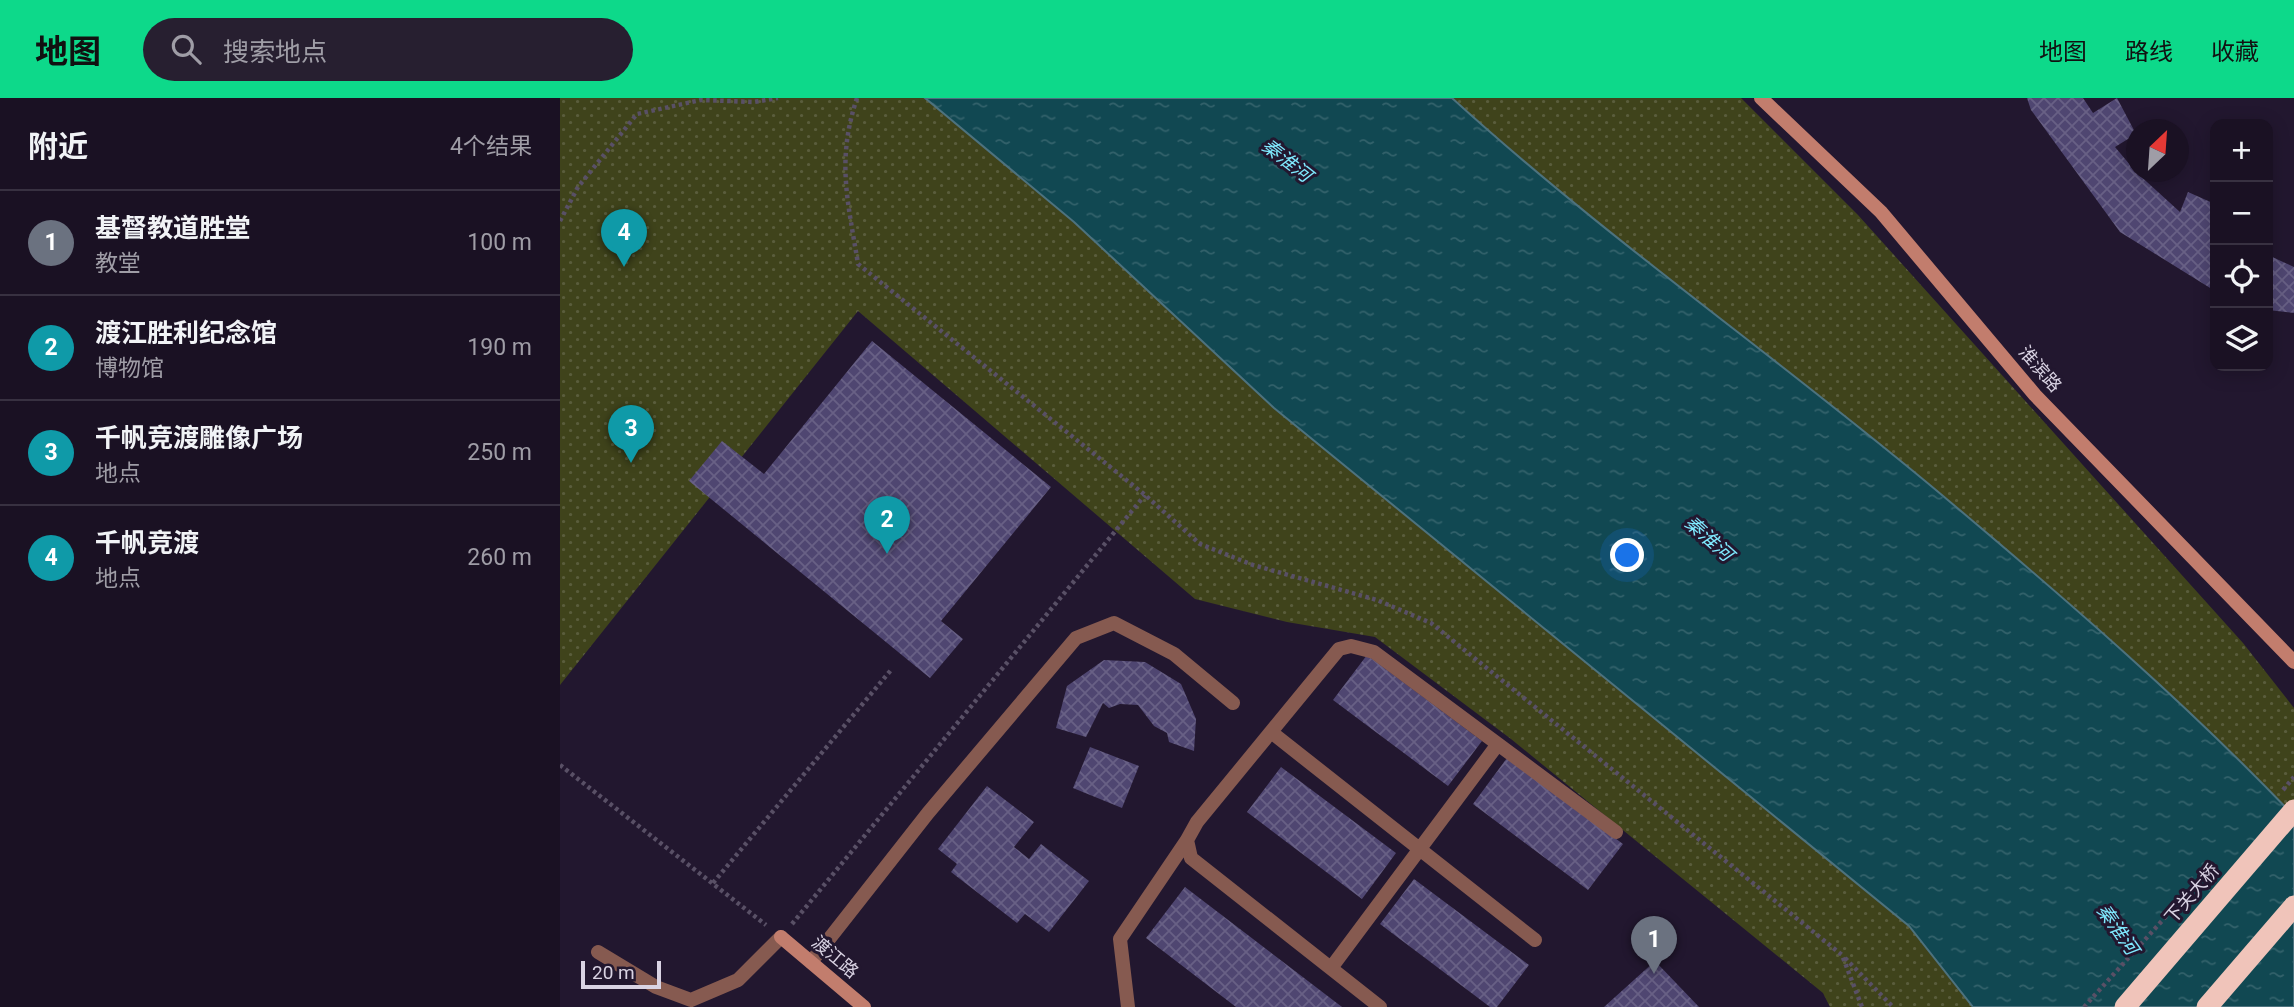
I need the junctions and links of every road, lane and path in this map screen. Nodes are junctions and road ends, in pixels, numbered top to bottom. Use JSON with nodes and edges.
{"nodes":[{"id":1,"x":778,"y":98,"type":"edge"},
{"id":2,"x":857,"y":98,"type":"edge"},
{"id":3,"x":1762,"y":98,"type":"edge"},
{"id":4,"x":560,"y":221,"type":"edge"},
{"id":5,"x":1145,"y":495,"type":"junction"},
{"id":6,"x":2293,"y":657,"type":"edge"},
{"id":7,"x":891,"y":670,"type":"dead end"},
{"id":8,"x":1233,"y":702,"type":"dead end"},
{"id":9,"x":1271,"y":732,"type":"junction"},
{"id":10,"x":1498,"y":744,"type":"junction"},
{"id":11,"x":560,"y":765,"type":"edge"},
{"id":12,"x":2294,"y":810,"type":"edge"},
{"id":13,"x":1616,"y":832,"type":"dead end"},
{"id":14,"x":1187,"y":840,"type":"junction"},
{"id":15,"x":713,"y":883,"type":"junction"},
{"id":16,"x":2294,"y":906,"type":"edge"},
{"id":17,"x":781,"y":937,"type":"junction"},
{"id":18,"x":1535,"y":940,"type":"dead end"},
{"id":19,"x":598,"y":952,"type":"dead end"},
{"id":20,"x":1842,"y":955,"type":"junction"},
{"id":21,"x":811,"y":962,"type":"junction"},
{"id":22,"x":1331,"y":968,"type":"junction"},
{"id":23,"x":864,"y":1007,"type":"edge"},
{"id":24,"x":1128,"y":1007,"type":"edge"},
{"id":25,"x":1380,"y":1007,"type":"edge"},
{"id":26,"x":1862,"y":1007,"type":"edge"},
{"id":27,"x":1893,"y":1007,"type":"edge"},
{"id":28,"x":2125,"y":1007,"type":"edge"},
{"id":29,"x":2207,"y":1007,"type":"edge"}],
"edges":[{"from":1,"to":4,"type":"path"},
{"from":2,"to":5,"type":"path"},
{"from":3,"to":6,"type":"street","name":"淮滨路"},
{"from":5,"to":17,"type":"path"},
{"from":5,"to":20,"type":"path"},
{"from":7,"to":15,"type":"path"},
{"from":8,"to":21,"type":"street"},
{"from":9,"to":10,"type":"street"},
{"from":9,"to":14,"type":"street"},
{"from":9,"to":18,"type":"street"},
{"from":10,"to":13,"type":"street"},
{"from":10,"to":22,"type":"street"},
{"from":11,"to":15,"type":"path"},
{"from":12,"to":28,"type":"highway","name":"下关大桥"},
{"from":14,"to":22,"type":"street"},
{"from":14,"to":24,"type":"street"},
{"from":15,"to":17,"type":"path"},
{"from":16,"to":29,"type":"highway"},
{"from":17,"to":19,"type":"street"},
{"from":17,"to":21,"type":"street","name":"渡江路"},
{"from":20,"to":26,"type":"path"},
{"from":20,"to":27,"type":"path"},
{"from":21,"to":23,"type":"street","name":"渡江路"},
{"from":22,"to":25,"type":"street"}]}
